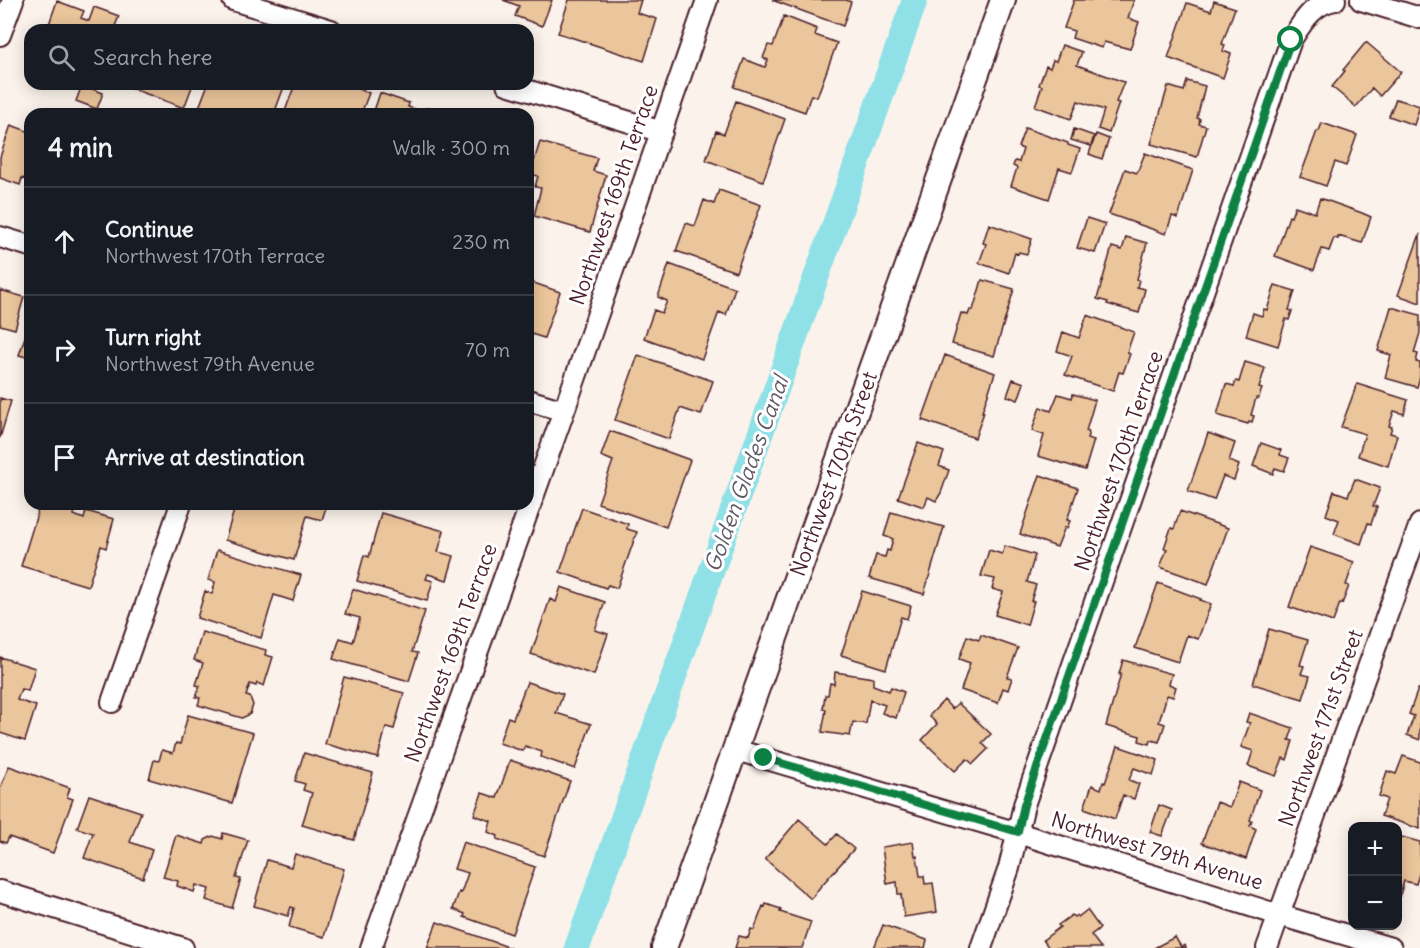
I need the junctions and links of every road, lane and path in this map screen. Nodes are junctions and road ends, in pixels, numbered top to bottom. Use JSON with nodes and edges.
{"nodes":[{"id":1,"x":13,"y":0,"type":"edge"},
{"id":2,"x":233,"y":0,"type":"edge"},
{"id":3,"x":708,"y":0,"type":"edge"},
{"id":4,"x":1003,"y":0,"type":"edge"},
{"id":5,"x":1361,"y":0,"type":"edge"},
{"id":6,"x":1330,"y":1,"type":"edge"},
{"id":7,"x":1420,"y":18,"type":"edge"},
{"id":8,"x":311,"y":24,"type":"edge"},
{"id":9,"x":0,"y":35,"type":"edge"},
{"id":10,"x":526,"y":90,"type":"edge"},
{"id":11,"x":662,"y":132,"type":"junction"},
{"id":12,"x":0,"y":237,"type":"edge"},
{"id":13,"x":24,"y":244,"type":"edge"},
{"id":14,"x":534,"y":402,"type":"edge"},
{"id":15,"x":564,"y":411,"type":"junction"},
{"id":16,"x":534,"y":494,"type":"edge"},
{"id":17,"x":179,"y":510,"type":"edge"},
{"id":18,"x":528,"y":510,"type":"edge"},
{"id":19,"x":1420,"y":524,"type":"edge"},
{"id":20,"x":112,"y":702,"type":"dead end"},
{"id":21,"x":736,"y":750,"type":"junction"},
{"id":22,"x":1018,"y":832,"type":"junction"},
{"id":23,"x":0,"y":891,"type":"edge"},
{"id":24,"x":1279,"y":915,"type":"junction"},
{"id":25,"x":183,"y":948,"type":"edge"},
{"id":26,"x":371,"y":948,"type":"edge"},
{"id":27,"x":664,"y":948,"type":"edge"},
{"id":28,"x":981,"y":948,"type":"edge"},
{"id":29,"x":1267,"y":948,"type":"edge"},
{"id":30,"x":1391,"y":948,"type":"edge"}],
"edges":[{"from":1,"to":9,"type":"street"},
{"from":2,"to":8,"type":"street"},
{"from":3,"to":11,"type":"street","name":"Northwest 169th Terrace"},
{"from":4,"to":21,"type":"street","name":"Northwest 170th Street"},
{"from":5,"to":7,"type":"street"},
{"from":6,"to":22,"type":"street","name":"Northwest 170th Terrace"},
{"from":10,"to":11,"type":"street"},
{"from":11,"to":15,"type":"street","name":"Northwest 169th Terrace"},
{"from":12,"to":13,"type":"street"},
{"from":14,"to":15,"type":"street"},
{"from":15,"to":16,"type":"street","name":"Northwest 169th Terrace"},
{"from":17,"to":20,"type":"street"},
{"from":18,"to":26,"type":"street","name":"Northwest 169th Terrace"},
{"from":19,"to":24,"type":"street","name":"Northwest 171st Street"},
{"from":21,"to":22,"type":"street","name":"Northwest 79th Avenue"},
{"from":21,"to":27,"type":"street","name":"Northwest 170th Street"},
{"from":22,"to":24,"type":"street","name":"Northwest 79th Avenue"},
{"from":22,"to":28,"type":"street","name":"Northwest 170th Terrace"},
{"from":23,"to":25,"type":"street"},
{"from":24,"to":29,"type":"street","name":"Northwest 171st Street"},
{"from":24,"to":30,"type":"street","name":"Northwest 79th Avenue"}]}
